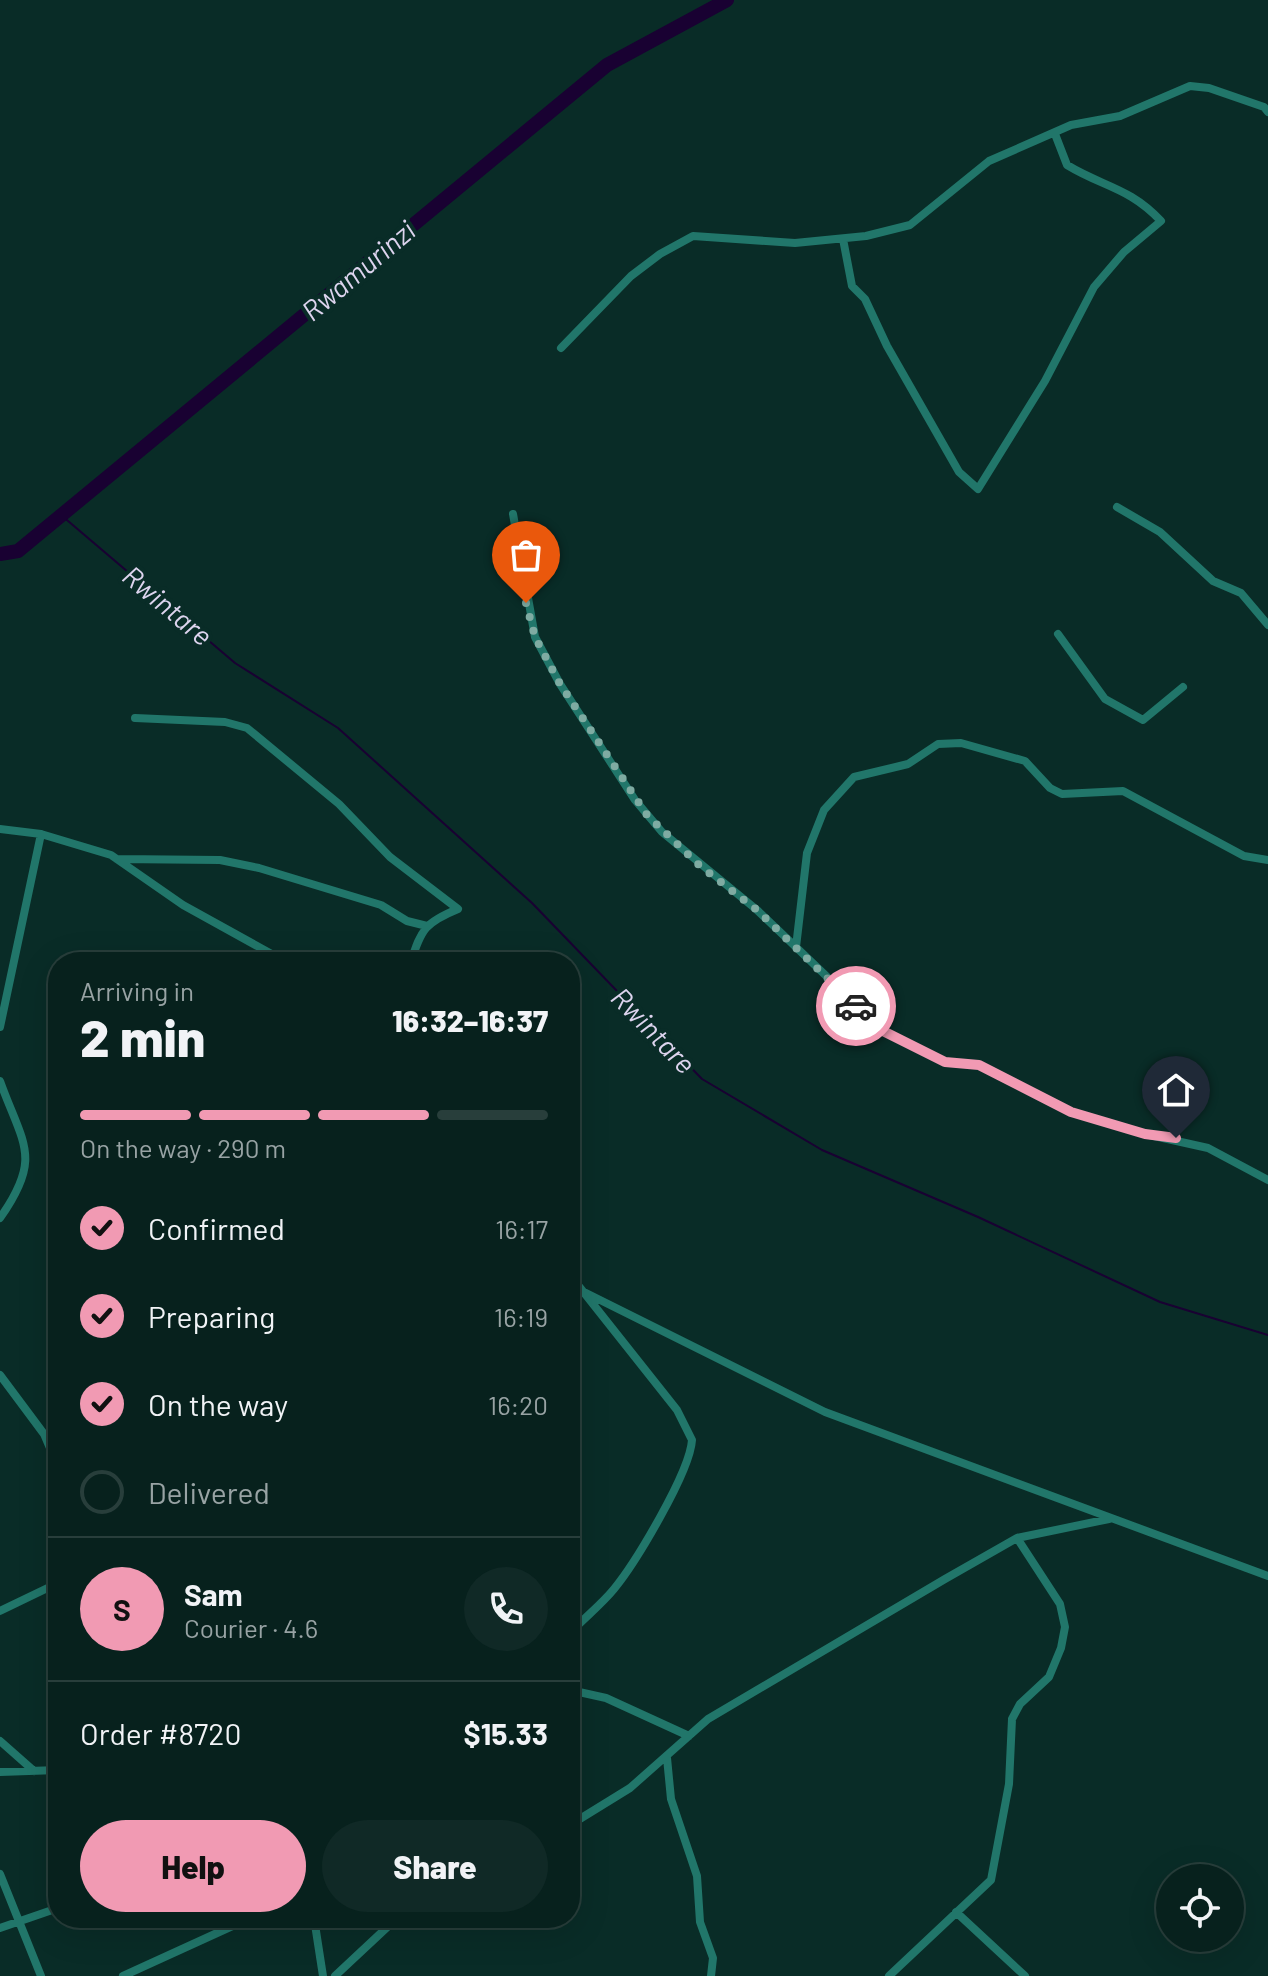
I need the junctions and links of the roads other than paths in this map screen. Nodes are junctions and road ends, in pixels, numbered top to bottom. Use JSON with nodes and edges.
{"nodes":[{"id":1,"x":1268,"y":112,"type":"edge"},
{"id":2,"x":1055,"y":134,"type":"junction"},
{"id":3,"x":843,"y":239,"type":"junction"},
{"id":4,"x":561,"y":348,"type":"dead end"},
{"id":5,"x":1117,"y":507,"type":"dead end"},
{"id":6,"x":513,"y":514,"type":"dead end"},
{"id":7,"x":1268,"y":625,"type":"edge"},
{"id":8,"x":1058,"y":634,"type":"dead end"},
{"id":9,"x":1183,"y":687,"type":"dead end"},
{"id":10,"x":135,"y":718,"type":"dead end"},
{"id":11,"x":0,"y":829,"type":"edge"},
{"id":12,"x":41,"y":834,"type":"junction"},
{"id":13,"x":117,"y":859,"type":"junction"},
{"id":14,"x":1268,"y":860,"type":"edge"},
{"id":15,"x":427,"y":926,"type":"junction"},
{"id":16,"x":796,"y":947,"type":"junction"},
{"id":17,"x":268,"y":952,"type":"edge"},
{"id":18,"x":414,"y":952,"type":"edge"},
{"id":19,"x":0,"y":1027,"type":"edge"},
{"id":20,"x":0,"y":1081,"type":"edge"},
{"id":21,"x":1268,"y":1180,"type":"edge"},
{"id":22,"x":0,"y":1218,"type":"edge"},
{"id":23,"x":580,"y":1288,"type":"edge"},
{"id":24,"x":582,"y":1291,"type":"junction"},
{"id":25,"x":0,"y":1375,"type":"edge"},
{"id":26,"x":48,"y":1443,"type":"edge"},
{"id":27,"x":1110,"y":1519,"type":"junction"},
{"id":28,"x":1017,"y":1538,"type":"junction"},
{"id":29,"x":1268,"y":1576,"type":"edge"},
{"id":30,"x":48,"y":1588,"type":"edge"},
{"id":31,"x":0,"y":1611,"type":"edge"},
{"id":32,"x":580,"y":1623,"type":"edge"},
{"id":33,"x":580,"y":1692,"type":"edge"},
{"id":34,"x":689,"y":1736,"type":"junction"},
{"id":35,"x":0,"y":1741,"type":"edge"},
{"id":36,"x":667,"y":1758,"type":"junction"},
{"id":37,"x":48,"y":1771,"type":"edge"},
{"id":38,"x":0,"y":1772,"type":"edge"},
{"id":39,"x":35,"y":1772,"type":"junction"},
{"id":40,"x":580,"y":1819,"type":"edge"},
{"id":41,"x":0,"y":1874,"type":"edge"},
{"id":42,"x":48,"y":1911,"type":"edge"},
{"id":43,"x":956,"y":1912,"type":"junction"},
{"id":44,"x":18,"y":1921,"type":"junction"},
{"id":45,"x":0,"y":1928,"type":"edge"},
{"id":46,"x":228,"y":1928,"type":"edge"},
{"id":47,"x":316,"y":1928,"type":"edge"},
{"id":48,"x":386,"y":1928,"type":"edge"},
{"id":49,"x":41,"y":1976,"type":"edge"},
{"id":50,"x":123,"y":1976,"type":"edge"},
{"id":51,"x":323,"y":1976,"type":"edge"},
{"id":52,"x":335,"y":1976,"type":"edge"},
{"id":53,"x":711,"y":1976,"type":"edge"},
{"id":54,"x":889,"y":1976,"type":"edge"},
{"id":55,"x":1025,"y":1976,"type":"edge"}],
"edges":[{"from":1,"to":2,"type":"street"},
{"from":2,"to":3,"type":"street"},
{"from":2,"to":3,"type":"street"},
{"from":3,"to":4,"type":"street"},
{"from":5,"to":7,"type":"street"},
{"from":6,"to":16,"type":"street"},
{"from":8,"to":9,"type":"street"},
{"from":10,"to":15,"type":"street"},
{"from":11,"to":12,"type":"street"},
{"from":12,"to":13,"type":"street"},
{"from":12,"to":19,"type":"street"},
{"from":13,"to":15,"type":"street"},
{"from":13,"to":17,"type":"street"},
{"from":14,"to":16,"type":"street"},
{"from":15,"to":18,"type":"street"},
{"from":16,"to":21,"type":"street"},
{"from":20,"to":22,"type":"street"},
{"from":23,"to":24,"type":"street"},
{"from":24,"to":27,"type":"street"},
{"from":24,"to":32,"type":"street"},
{"from":25,"to":26,"type":"street"},
{"from":27,"to":28,"type":"street"},
{"from":27,"to":29,"type":"street"},
{"from":28,"to":34,"type":"street"},
{"from":28,"to":43,"type":"street"},
{"from":30,"to":31,"type":"street"},
{"from":33,"to":34,"type":"street"},
{"from":34,"to":36,"type":"street"},
{"from":35,"to":39,"type":"street"},
{"from":36,"to":40,"type":"street"},
{"from":36,"to":53,"type":"street"},
{"from":37,"to":39,"type":"street"},
{"from":38,"to":39,"type":"street"},
{"from":41,"to":44,"type":"street"},
{"from":42,"to":44,"type":"street"},
{"from":43,"to":54,"type":"street"},
{"from":43,"to":55,"type":"street"},
{"from":44,"to":45,"type":"street"},
{"from":44,"to":49,"type":"street"},
{"from":46,"to":50,"type":"street"},
{"from":47,"to":51,"type":"street"},
{"from":48,"to":52,"type":"street"}]}
